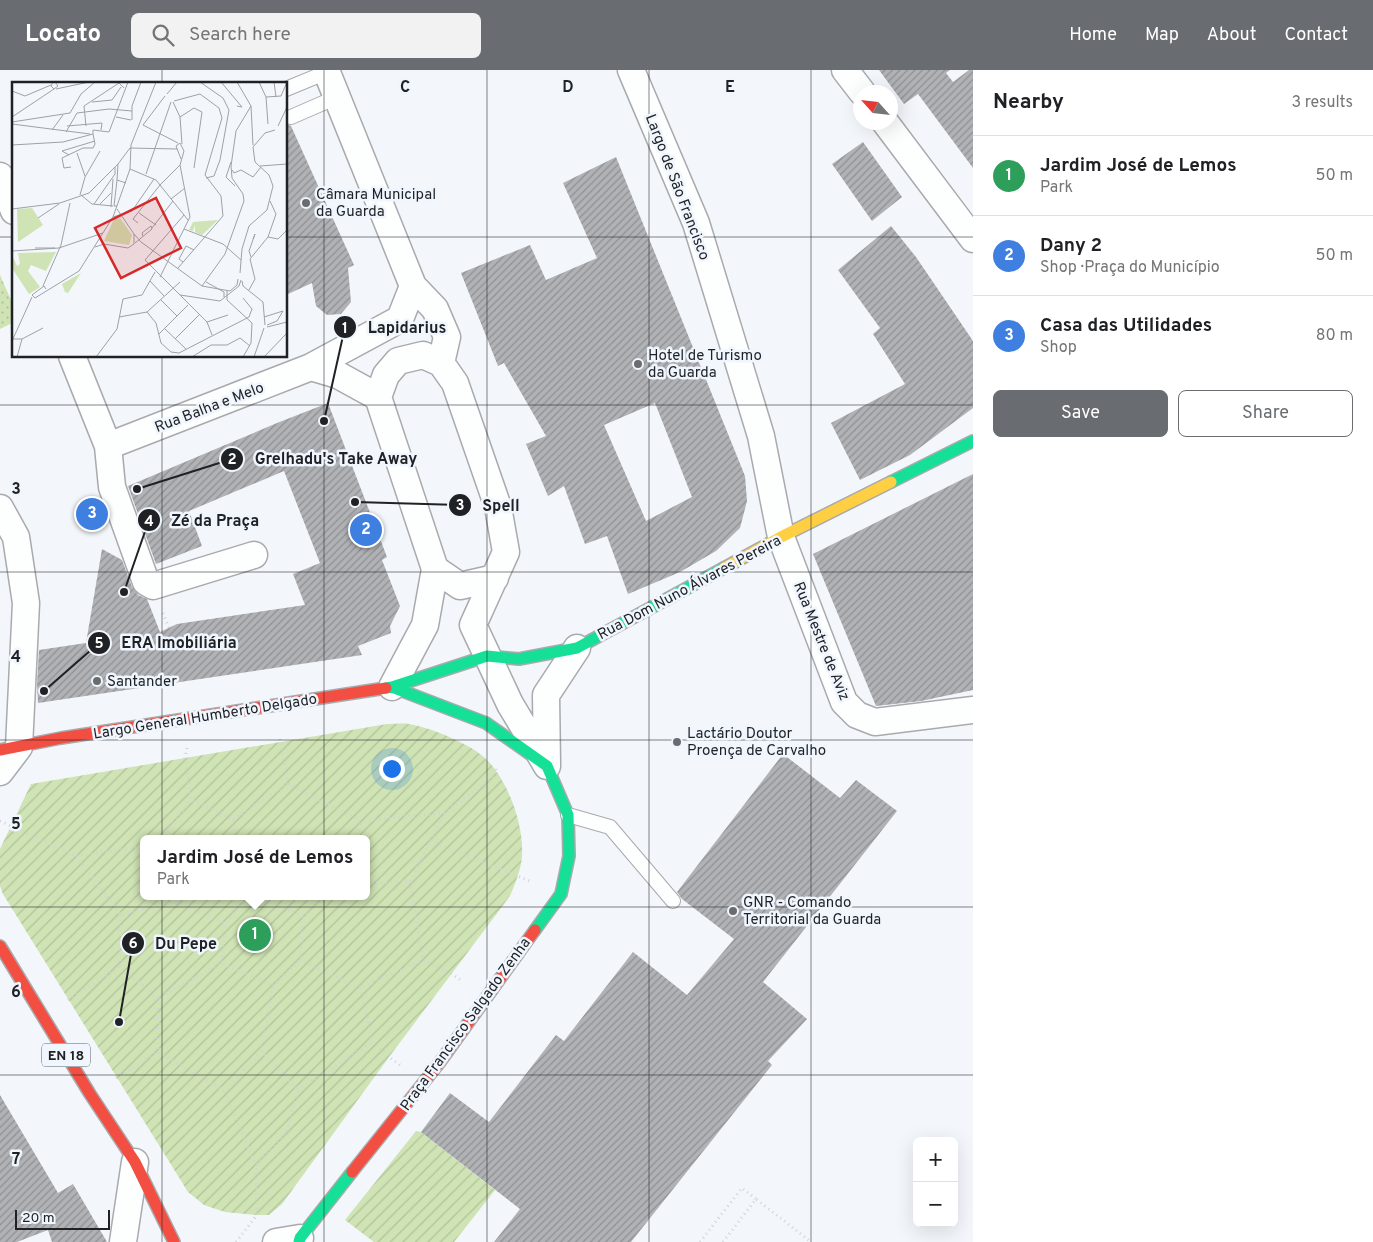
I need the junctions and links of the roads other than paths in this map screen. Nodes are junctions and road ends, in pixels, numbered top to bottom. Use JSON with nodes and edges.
{"nodes":[{"id":1,"x":631,"y":70,"type":"edge"},
{"id":2,"x":845,"y":70,"type":"edge"},
{"id":3,"x":327,"y":71,"type":"edge"},
{"id":4,"x":857,"y":85,"type":"edge"},
{"id":5,"x":288,"y":89,"type":"edge"},
{"id":6,"x":337,"y":97,"type":"junction"},
{"id":7,"x":291,"y":117,"type":"dead end"},
{"id":8,"x":891,"y":130,"type":"edge"},
{"id":9,"x":0,"y":176,"type":"edge"},
{"id":10,"x":12,"y":206,"type":"edge"},
{"id":11,"x":973,"y":239,"type":"edge"},
{"id":12,"x":413,"y":286,"type":"junction"},
{"id":13,"x":73,"y":358,"type":"edge"},
{"id":14,"x":441,"y":364,"type":"junction"},
{"id":15,"x":311,"y":367,"type":"junction"},
{"id":16,"x":378,"y":397,"type":"junction"},
{"id":17,"x":973,"y":441,"type":"edge"},
{"id":18,"x":108,"y":446,"type":"junction"},
{"id":19,"x":0,"y":508,"type":"edge"},
{"id":20,"x":781,"y":537,"type":"junction"},
{"id":21,"x":254,"y":555,"type":"dead end"},
{"id":22,"x":435,"y":569,"type":"junction"},
{"id":23,"x":495,"y":578,"type":"junction"},
{"id":24,"x":577,"y":648,"type":"junction"},
{"id":25,"x":487,"y":656,"type":"junction"},
{"id":26,"x":392,"y":687,"type":"junction"},
{"id":27,"x":973,"y":710,"type":"edge"},
{"id":28,"x":10,"y":748,"type":"edge"},
{"id":29,"x":547,"y":766,"type":"junction"},
{"id":30,"x":0,"y":772,"type":"edge"},
{"id":31,"x":568,"y":815,"type":"junction"},
{"id":32,"x":673,"y":902,"type":"dead end"},
{"id":33,"x":0,"y":946,"type":"edge"},
{"id":34,"x":134,"y":1162,"type":"junction"},
{"id":35,"x":292,"y":1241,"type":"edge"},
{"id":36,"x":123,"y":1242,"type":"edge"},
{"id":37,"x":174,"y":1242,"type":"edge"}],
"edges":[{"from":1,"to":20,"type":"street","name":"Largo de São Francisco"},
{"from":2,"to":4,"type":"street"},
{"from":3,"to":5,"type":"lane"},
{"from":3,"to":6,"type":"street"},
{"from":6,"to":7,"type":"lane"},
{"from":6,"to":12,"type":"street"},
{"from":8,"to":11,"type":"street"},
{"from":9,"to":10,"type":"street"},
{"from":12,"to":14,"type":"street"},
{"from":12,"to":15,"type":"street","name":"Rua Balha e Melo"},
{"from":13,"to":18,"type":"street"},
{"from":14,"to":16,"type":"street"},
{"from":14,"to":23,"type":"street","name":"Praça Francisco Salgado Zenha"},
{"from":15,"to":16,"type":"street"},
{"from":15,"to":18,"type":"street","name":"Rua Balha e Melo"},
{"from":16,"to":22,"type":"street"},
{"from":17,"to":20,"type":"main road","name":"Rua Dom Nuno Álvares Pereira"},
{"from":18,"to":21,"type":"street"},
{"from":19,"to":28,"type":"street"},
{"from":20,"to":24,"type":"main road","name":"Rua Dom Nuno Álvares Pereira"},
{"from":20,"to":27,"type":"street","name":"Rua Mestre de Aviz"},
{"from":22,"to":23,"type":"street"},
{"from":22,"to":26,"type":"street"},
{"from":23,"to":25,"type":"street","name":"Praça Francisco Salgado Zenha"},
{"from":24,"to":25,"type":"main road","name":"Rua Dom Nuno Álvares Pereira"},
{"from":24,"to":29,"type":"street","name":"Praça Francisco Salgado Zenha"},
{"from":25,"to":26,"type":"main road","name":"Rua Dom Nuno Álvares Pereira"},
{"from":25,"to":29,"type":"street","name":"Praça Francisco Salgado Zenha"},
{"from":26,"to":28,"type":"main road","name":"Largo General Humberto Delgado"},
{"from":26,"to":29,"type":"main road"},
{"from":28,"to":30,"type":"street"},
{"from":29,"to":31,"type":"main road","name":"Praça Francisco Salgado Zenha"},
{"from":31,"to":32,"type":"lane"},
{"from":31,"to":35,"type":"main road","name":"Praça Francisco Salgado Zenha"},
{"from":33,"to":34,"type":"main road","number":"EN 18"},
{"from":34,"to":36,"type":"street"},
{"from":34,"to":37,"type":"main road","number":"EN 18"}]}
